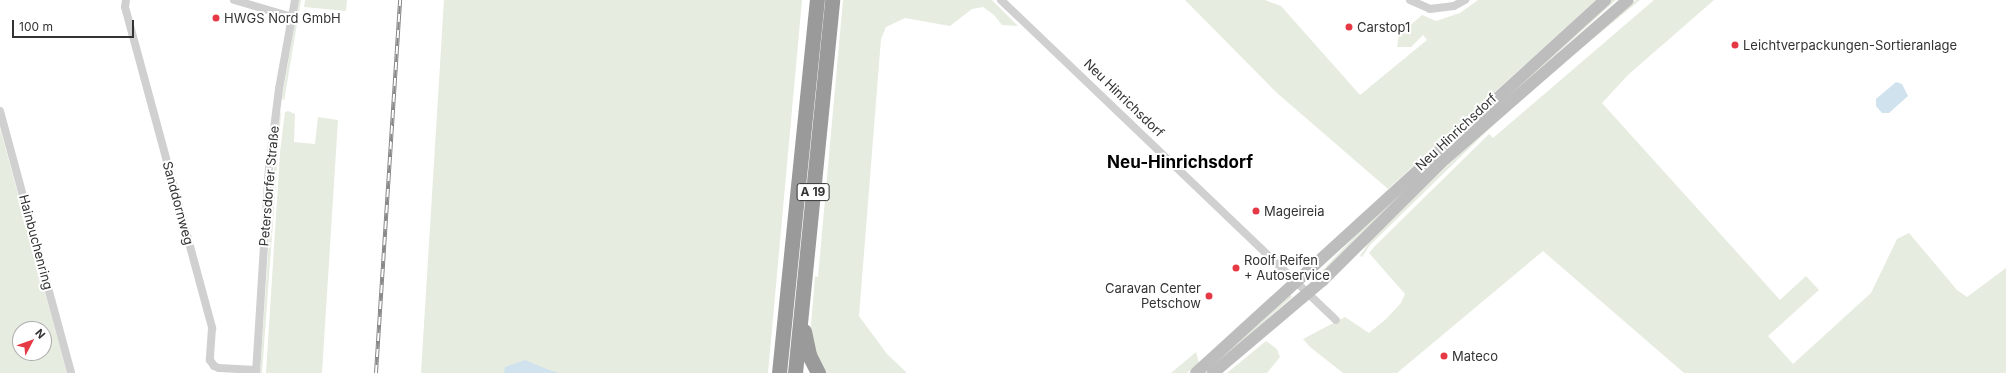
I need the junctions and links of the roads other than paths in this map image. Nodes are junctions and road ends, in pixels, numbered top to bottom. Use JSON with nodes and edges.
{"nodes":[{"id":1,"x":126,"y":0,"type":"edge"},
{"id":2,"x":234,"y":0,"type":"edge"},
{"id":3,"x":295,"y":0,"type":"edge"},
{"id":4,"x":817,"y":0,"type":"edge"},
{"id":5,"x":832,"y":0,"type":"edge"},
{"id":6,"x":1001,"y":0,"type":"edge"},
{"id":7,"x":1410,"y":0,"type":"edge"},
{"id":8,"x":1465,"y":0,"type":"edge"},
{"id":9,"x":1605,"y":0,"type":"edge"},
{"id":10,"x":1628,"y":0,"type":"edge"},
{"id":11,"x":292,"y":17,"type":"junction"},
{"id":12,"x":0,"y":111,"type":"edge"},
{"id":13,"x":1312,"y":270,"type":"junction"},
{"id":14,"x":1297,"y":282,"type":"junction"},
{"id":15,"x":1309,"y":292,"type":"junction"},
{"id":16,"x":1298,"y":302,"type":"junction"},
{"id":17,"x":801,"y":317,"type":"junction"},
{"id":18,"x":1336,"y":320,"type":"dead end"},
{"id":19,"x":256,"y":371,"type":"edge"},
{"id":20,"x":72,"y":373,"type":"edge"},
{"id":21,"x":779,"y":373,"type":"edge"},
{"id":22,"x":795,"y":373,"type":"edge"},
{"id":23,"x":818,"y":373,"type":"edge"},
{"id":24,"x":1196,"y":373,"type":"edge"},
{"id":25,"x":1213,"y":373,"type":"edge"}],
"edges":[{"from":1,"to":19,"type":"street","name":"Sanddornweg"},
{"from":2,"to":11,"type":"street"},
{"from":3,"to":11,"type":"street","name":"Petersdorfer Straße"},
{"from":4,"to":21,"type":"highway","number":"A 19"},
{"from":5,"to":17,"type":"highway","number":"A 19"},
{"from":6,"to":14,"type":"street","name":"Neu Hinrichsdorf"},
{"from":7,"to":8,"type":"street"},
{"from":9,"to":13,"type":"main road","name":"Neu Hinrichsdorf"},
{"from":10,"to":15,"type":"main road","name":"Neu Hinrichsdorf"},
{"from":11,"to":19,"type":"street","name":"Petersdorfer Straße"},
{"from":12,"to":20,"type":"street","name":"Hainbuchenring"},
{"from":13,"to":14,"type":"main road","name":"Neu Hinrichsdorf"},
{"from":13,"to":15,"type":"main road"},
{"from":14,"to":15,"type":"street","name":"Neu Hinrichsdorf"},
{"from":14,"to":16,"type":"main road"},
{"from":14,"to":24,"type":"main road","name":"Neu Hinrichsdorf"},
{"from":15,"to":16,"type":"main road","name":"Neu Hinrichsdorf"},
{"from":15,"to":18,"type":"street","name":"Neu Hinrichsdorf"},
{"from":16,"to":25,"type":"main road","name":"Neu Hinrichsdorf"},
{"from":17,"to":22,"type":"highway","number":"A 19"},
{"from":17,"to":23,"type":"highway"}]}
